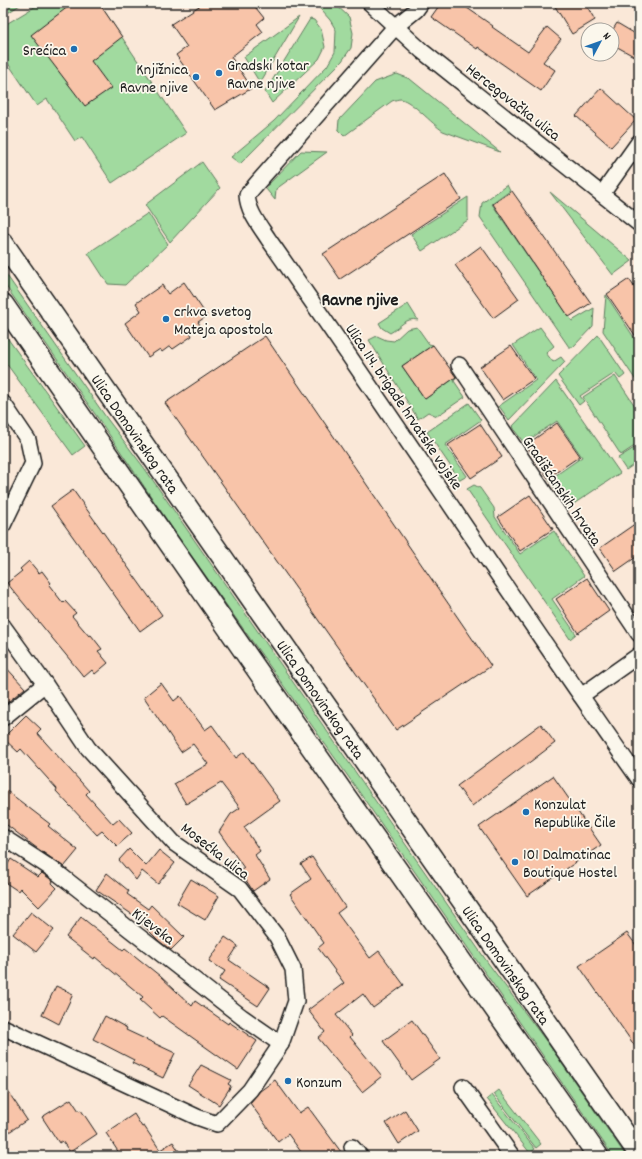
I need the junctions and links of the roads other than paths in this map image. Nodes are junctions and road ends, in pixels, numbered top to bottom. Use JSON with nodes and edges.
{"nodes":[{"id":1,"x":370,"y":3,"type":"edge"},
{"id":2,"x":421,"y":3,"type":"edge"},
{"id":3,"x":395,"y":27,"type":"junction"},
{"id":4,"x":639,"y":142,"type":"edge"},
{"id":5,"x":602,"y":194,"type":"junction"},
{"id":6,"x":639,"y":224,"type":"edge"},
{"id":7,"x":3,"y":243,"type":"edge"},
{"id":8,"x":3,"y":304,"type":"edge"},
{"id":9,"x":458,"y":365,"type":"dead end"},
{"id":10,"x":3,"y":403,"type":"edge"},
{"id":11,"x":3,"y":525,"type":"edge"},
{"id":12,"x":3,"y":626,"type":"edge"},
{"id":13,"x":639,"y":634,"type":"edge"},
{"id":14,"x":639,"y":655,"type":"edge"},
{"id":15,"x":45,"y":684,"type":"junction"},
{"id":16,"x":581,"y":696,"type":"junction"},
{"id":17,"x":3,"y":718,"type":"edge"},
{"id":18,"x":639,"y":779,"type":"edge"},
{"id":19,"x":3,"y":837,"type":"edge"},
{"id":20,"x":3,"y":1027,"type":"edge"},
{"id":21,"x":281,"y":1044,"type":"junction"},
{"id":22,"x":463,"y":1087,"type":"dead end"},
{"id":23,"x":639,"y":1154,"type":"edge"},
{"id":24,"x":512,"y":1156,"type":"edge"},
{"id":25,"x":598,"y":1156,"type":"edge"}],
"edges":[{"from":1,"to":3,"type":"street","name":"Hercegovačka ulica"},
{"from":2,"to":3,"type":"street","name":"Ulica 114. brigade hrvatske vojske"},
{"from":3,"to":5,"type":"street","name":"Hercegovačka ulica"},
{"from":3,"to":16,"type":"street","name":"Ulica 114. brigade hrvatske vojske"},
{"from":4,"to":5,"type":"street"},
{"from":5,"to":6,"type":"street","name":"Hercegovačka ulica"},
{"from":7,"to":23,"type":"main road","name":"Ulica Domovinskog rata"},
{"from":8,"to":25,"type":"main road"},
{"from":9,"to":13,"type":"street","name":"Gradišćanskih hrvata"},
{"from":10,"to":11,"type":"street"},
{"from":12,"to":15,"type":"street","name":"Mosećka ulica"},
{"from":14,"to":16,"type":"street"},
{"from":15,"to":17,"type":"street"},
{"from":15,"to":21,"type":"street","name":"Mosećka ulica"},
{"from":16,"to":18,"type":"street","name":"Ulica 114. brigade hrvatske vojske"},
{"from":19,"to":21,"type":"street","name":"Kijevska"},
{"from":20,"to":21,"type":"street","name":"Mosećka ulica"},
{"from":22,"to":24,"type":"street"}]}
